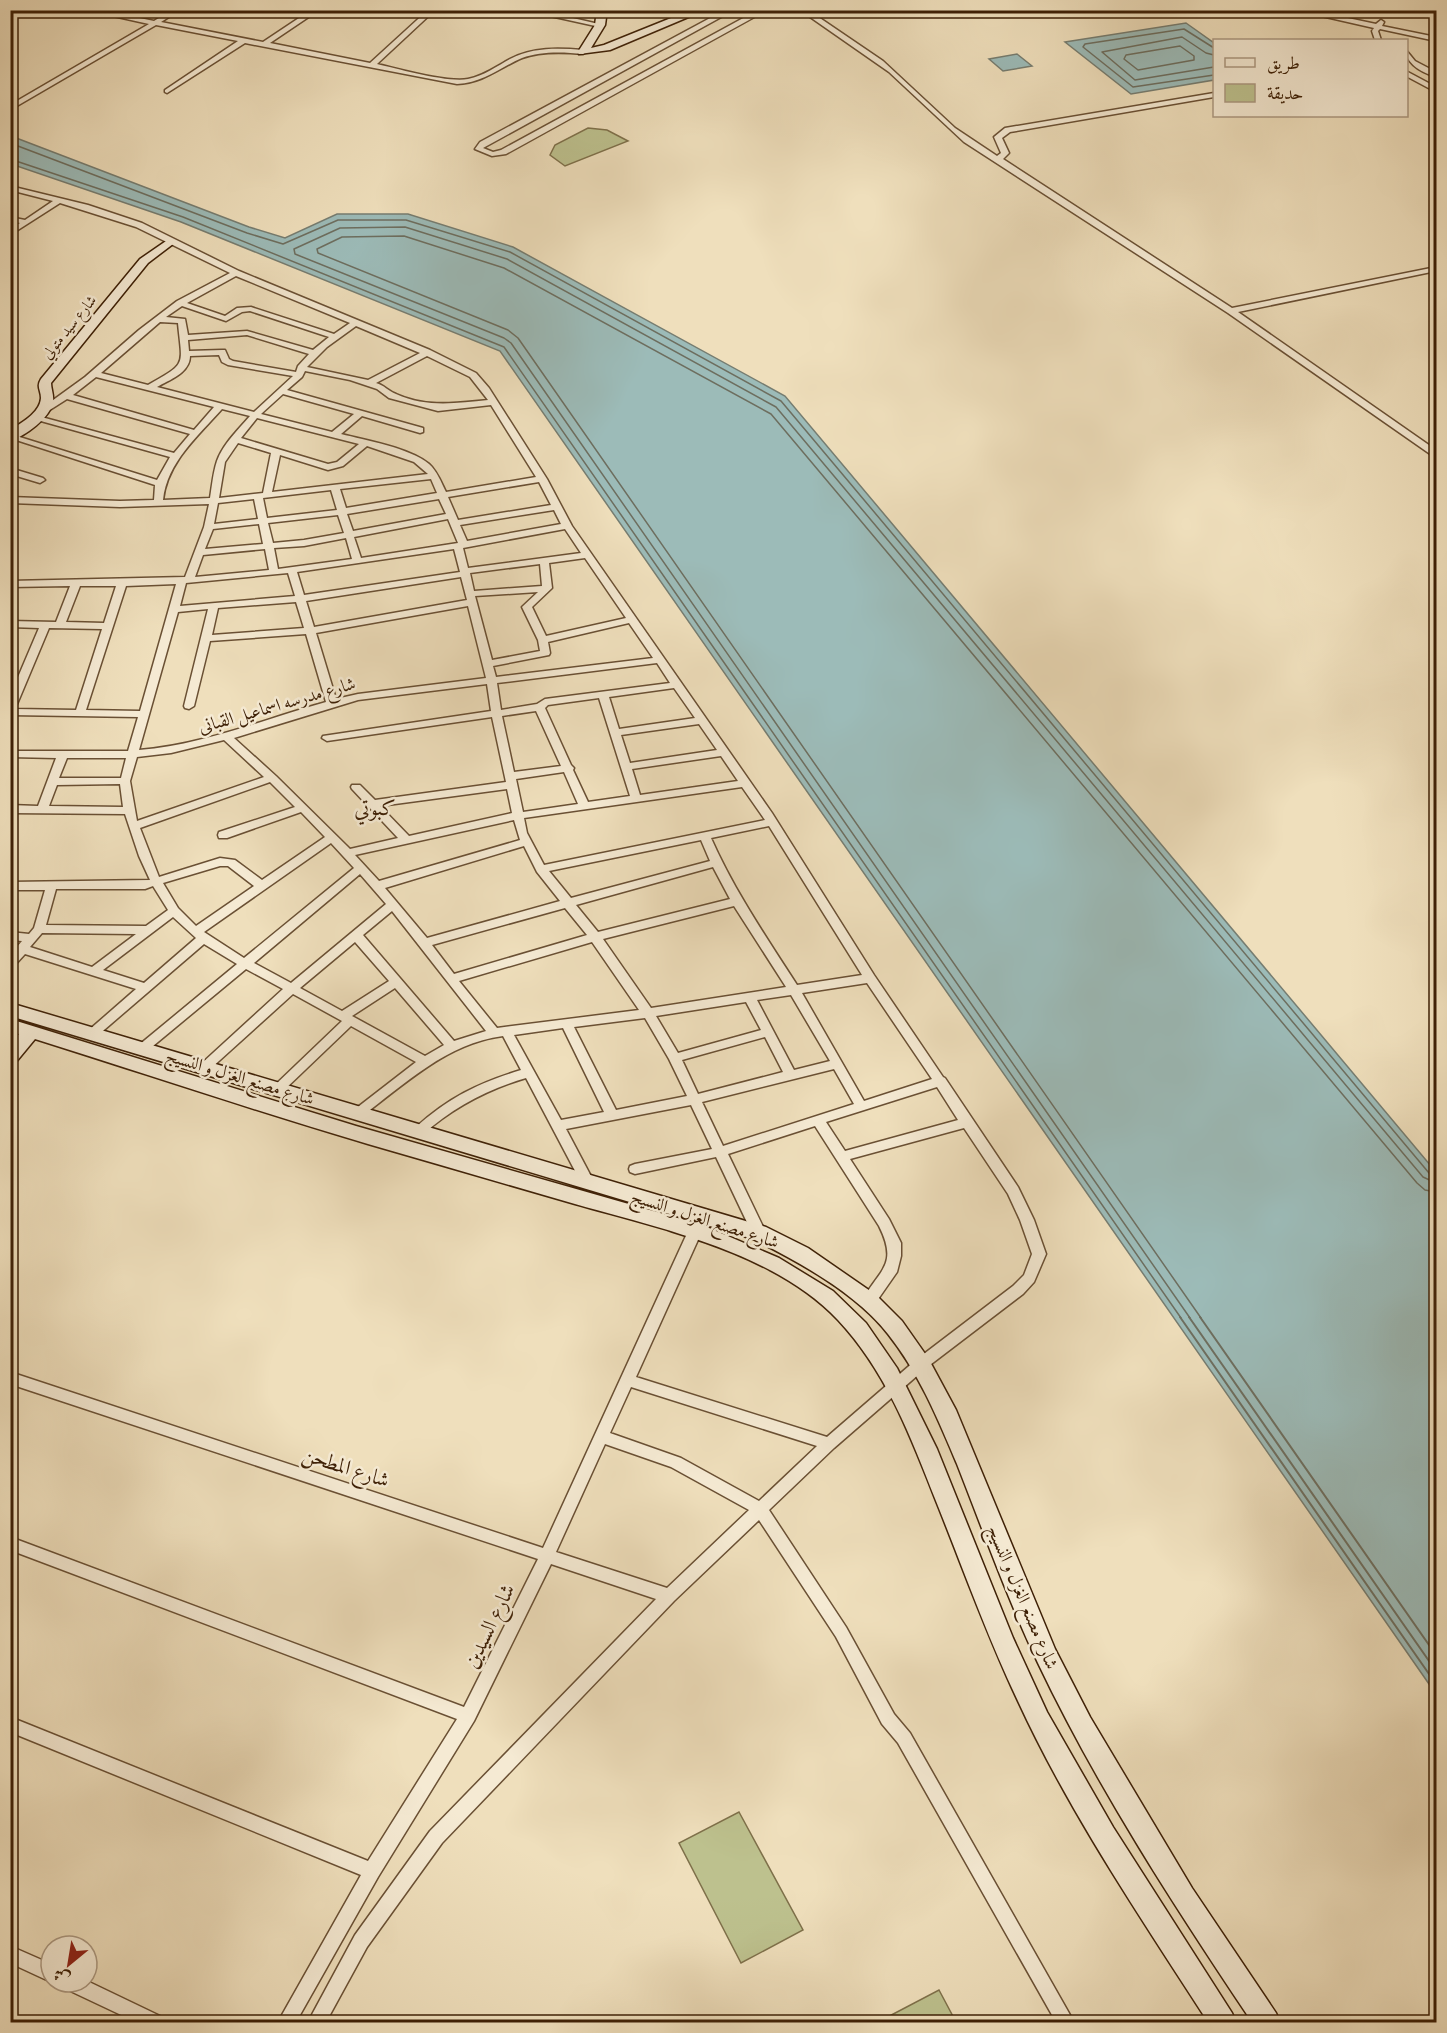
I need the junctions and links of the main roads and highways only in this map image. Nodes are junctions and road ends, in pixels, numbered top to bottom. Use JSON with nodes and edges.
{"nodes":[{"id":1,"x":602,"y":10,"type":"edge"},
{"id":2,"x":685,"y":10,"type":"edge"},
{"id":3,"x":701,"y":10,"type":"edge"},
{"id":4,"x":669,"y":22,"type":"junction"},
{"id":5,"x":169,"y":242,"type":"road end"},
{"id":6,"x":11,"y":436,"type":"edge"},
{"id":7,"x":10,"y":1009,"type":"edge"},
{"id":8,"x":10,"y":1025,"type":"edge"},
{"id":9,"x":31,"y":1032,"type":"junction"},
{"id":10,"x":10,"y":1057,"type":"edge"},
{"id":11,"x":1223,"y":2022,"type":"edge"},
{"id":12,"x":1267,"y":2022,"type":"edge"}],
"edges":[{"from":1,"to":4,"type":"main road"},
{"from":2,"to":4,"type":"main road"},
{"from":3,"to":4,"type":"main road"},
{"from":5,"to":6,"type":"main road","name":"شارع سيد متولي"},
{"from":7,"to":12,"type":"main road","name":"شارع مصنع الغزل و النسيج"},
{"from":8,"to":9,"type":"main road","name":"شارع مصنع الغزل و النسيج"},
{"from":9,"to":10,"type":"main road"},
{"from":9,"to":11,"type":"main road","name":"شارع مصنع الغزل و النسيج"}]}
